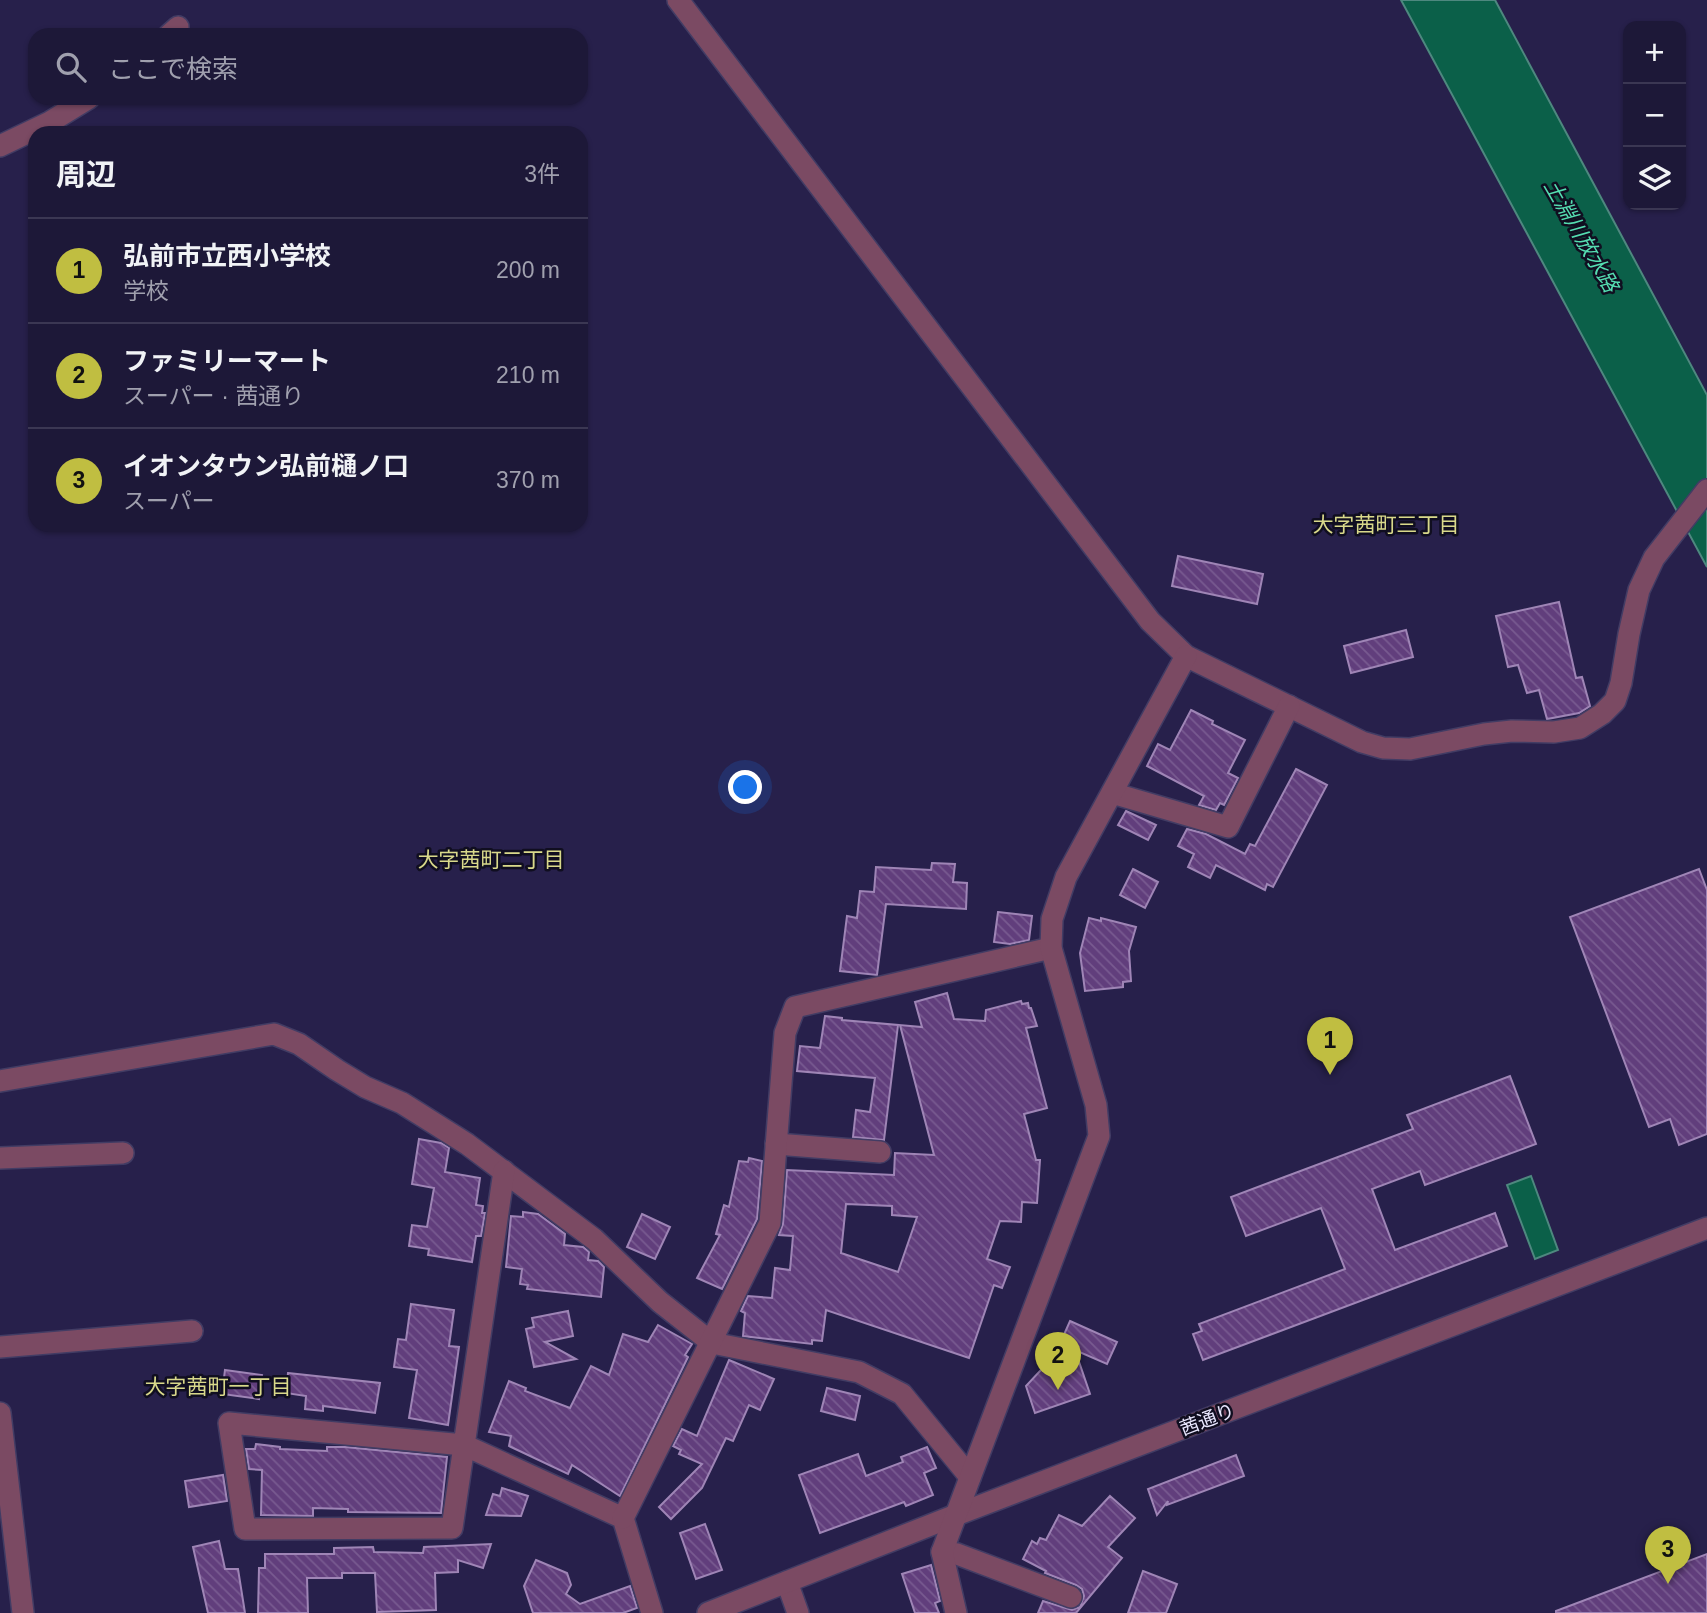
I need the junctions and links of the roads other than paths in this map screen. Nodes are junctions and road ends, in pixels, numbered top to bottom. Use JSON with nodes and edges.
{"nodes":[{"id":1,"x":678,"y":0,"type":"edge"},
{"id":2,"x":78,"y":105,"type":"edge"},
{"id":3,"x":42,"y":126,"type":"edge"},
{"id":4,"x":28,"y":133,"type":"edge"},
{"id":5,"x":0,"y":146,"type":"edge"},
{"id":6,"x":1707,"y":490,"type":"edge"},
{"id":7,"x":1186,"y":656,"type":"junction"},
{"id":8,"x":1289,"y":706,"type":"junction"},
{"id":9,"x":1112,"y":793,"type":"junction"},
{"id":10,"x":1051,"y":948,"type":"junction"},
{"id":11,"x":0,"y":1081,"type":"edge"},
{"id":12,"x":776,"y":1144,"type":"junction"},
{"id":13,"x":880,"y":1152,"type":"dead end"},
{"id":14,"x":123,"y":1153,"type":"dead end"},
{"id":15,"x":0,"y":1158,"type":"edge"},
{"id":16,"x":504,"y":1171,"type":"junction"},
{"id":17,"x":1707,"y":1228,"type":"edge"},
{"id":18,"x":192,"y":1331,"type":"dead end"},
{"id":19,"x":712,"y":1343,"type":"junction"},
{"id":20,"x":0,"y":1348,"type":"edge"},
{"id":21,"x":0,"y":1413,"type":"edge"},
{"id":22,"x":464,"y":1445,"type":"junction"},
{"id":23,"x":970,"y":1477,"type":"junction"},
{"id":24,"x":956,"y":1515,"type":"junction"},
{"id":25,"x":623,"y":1518,"type":"junction"},
{"id":26,"x":942,"y":1552,"type":"junction"},
{"id":27,"x":787,"y":1582,"type":"junction"},
{"id":28,"x":1071,"y":1597,"type":"dead end"},
{"id":29,"x":23,"y":1613,"type":"edge"},
{"id":30,"x":652,"y":1613,"type":"edge"},
{"id":31,"x":708,"y":1613,"type":"edge"},
{"id":32,"x":798,"y":1613,"type":"edge"},
{"id":33,"x":956,"y":1613,"type":"edge"}],
"edges":[{"from":1,"to":7,"type":"street"},
{"from":2,"to":3,"type":"street"},
{"from":4,"to":5,"type":"street"},
{"from":6,"to":8,"type":"street"},
{"from":7,"to":8,"type":"street"},
{"from":7,"to":9,"type":"street"},
{"from":8,"to":9,"type":"street"},
{"from":9,"to":10,"type":"street"},
{"from":10,"to":12,"type":"street"},
{"from":10,"to":23,"type":"street"},
{"from":11,"to":16,"type":"street"},
{"from":12,"to":13,"type":"street"},
{"from":12,"to":19,"type":"street"},
{"from":14,"to":15,"type":"street"},
{"from":16,"to":19,"type":"street"},
{"from":16,"to":22,"type":"street"},
{"from":17,"to":24,"type":"street","name":"茜通り"},
{"from":18,"to":20,"type":"street"},
{"from":19,"to":23,"type":"street"},
{"from":19,"to":25,"type":"street"},
{"from":21,"to":29,"type":"street"},
{"from":22,"to":22,"type":"street"},
{"from":22,"to":25,"type":"street"},
{"from":23,"to":24,"type":"street"},
{"from":24,"to":26,"type":"street"},
{"from":24,"to":27,"type":"street","name":"茜通り"},
{"from":25,"to":30,"type":"street"},
{"from":26,"to":28,"type":"street"},
{"from":26,"to":33,"type":"street"},
{"from":27,"to":31,"type":"street","name":"茜通り"},
{"from":27,"to":32,"type":"street"}]}
